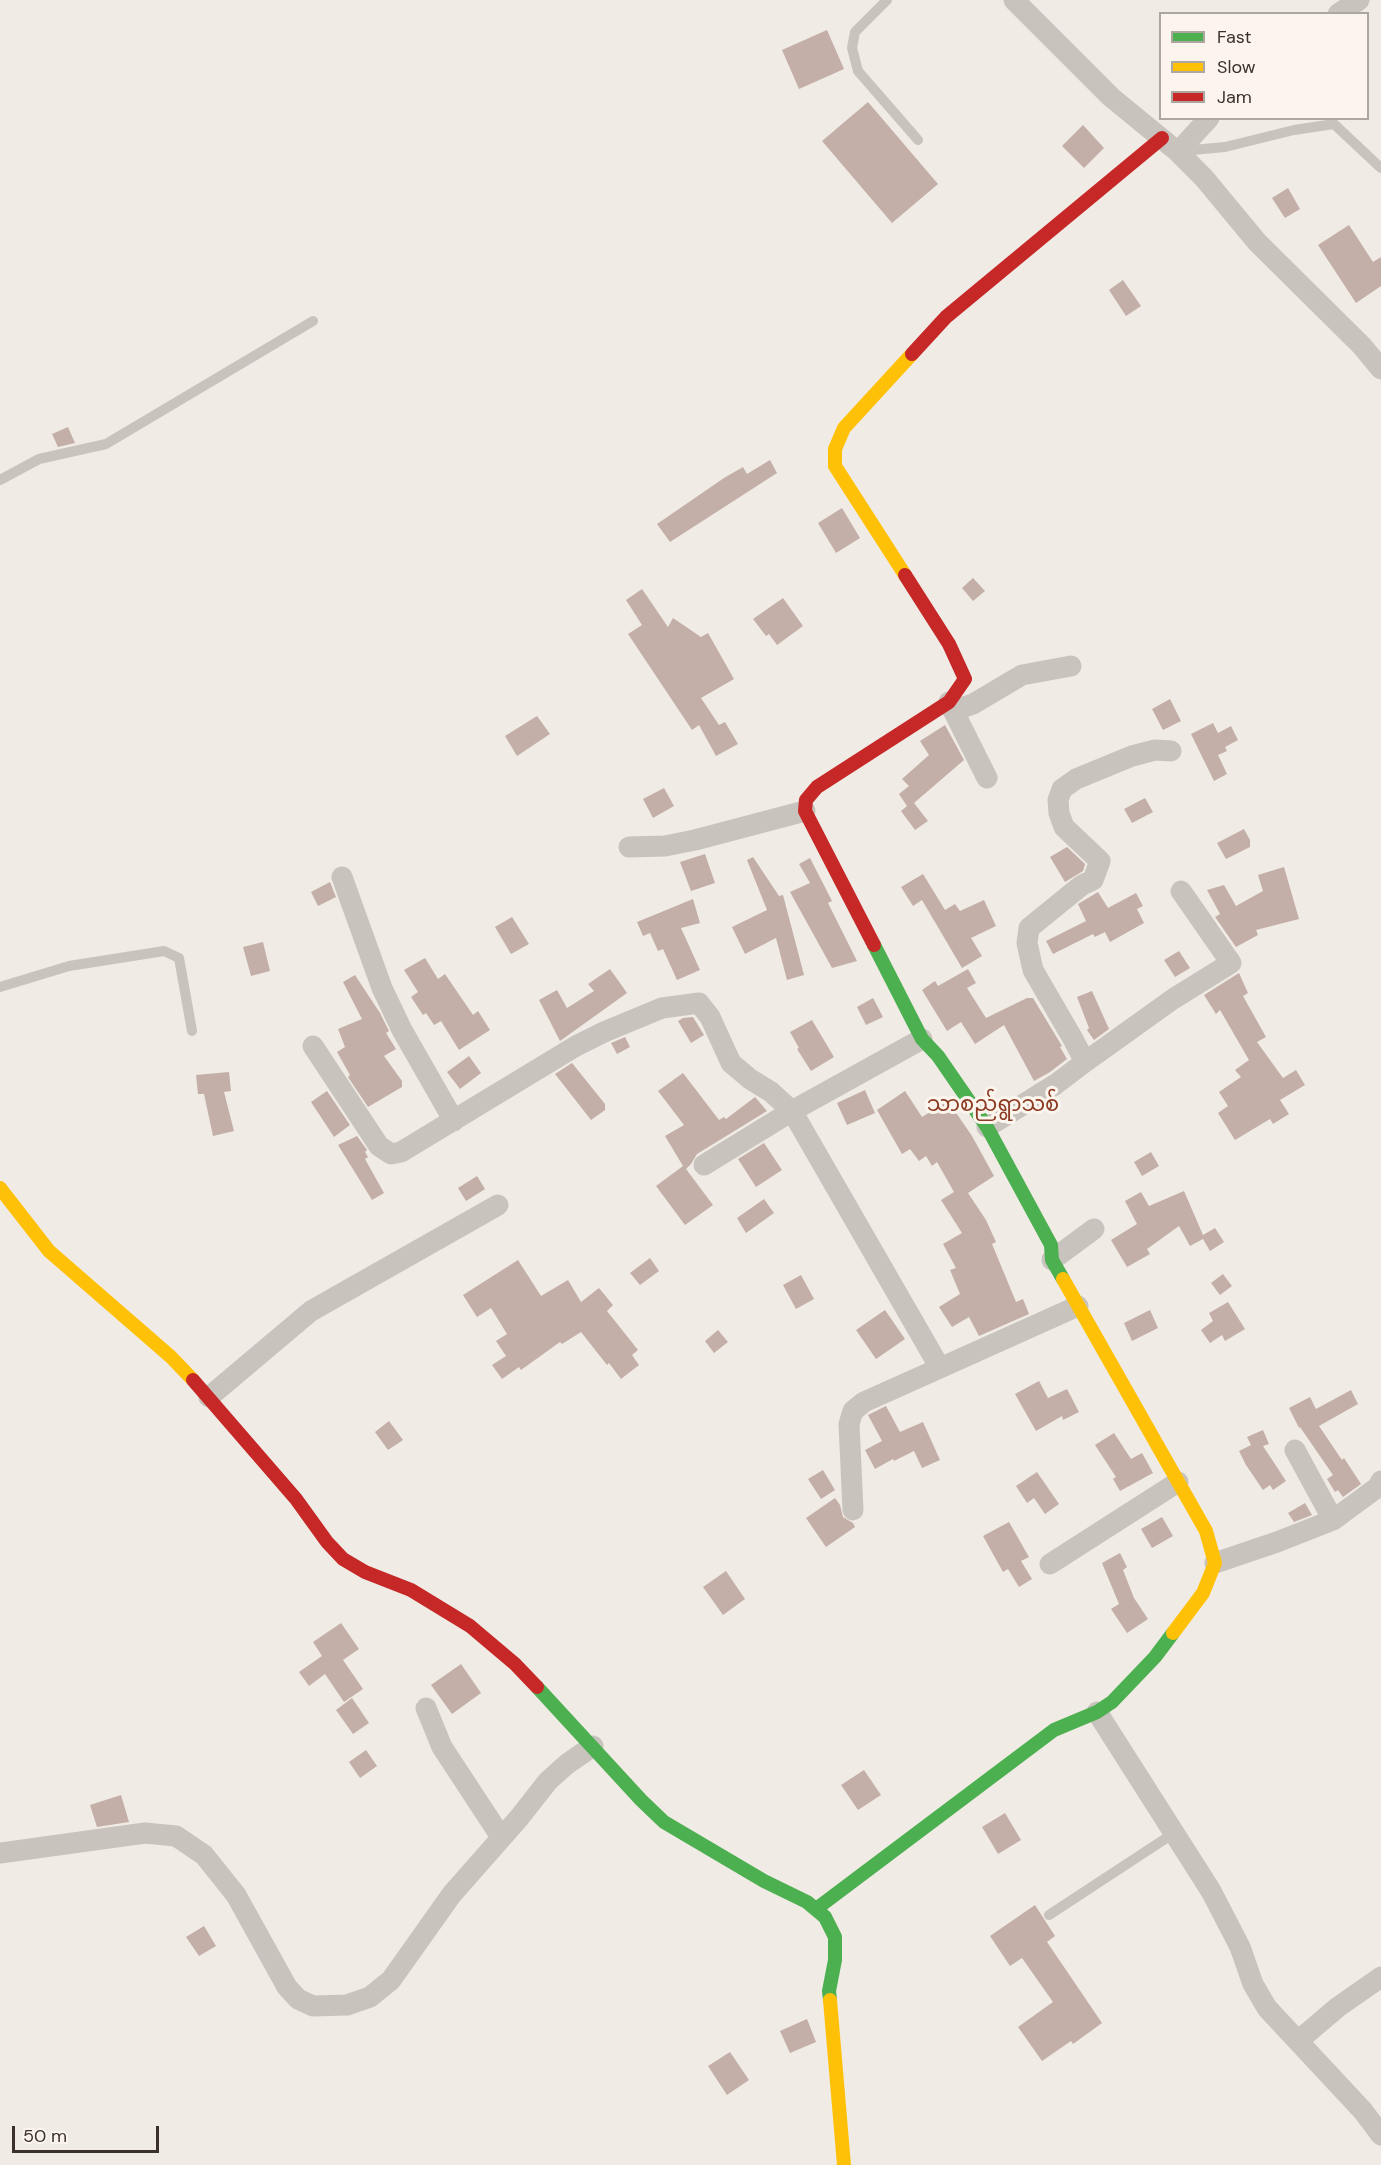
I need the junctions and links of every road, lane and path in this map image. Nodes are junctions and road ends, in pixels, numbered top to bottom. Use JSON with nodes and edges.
{"nodes":[{"id":1,"x":887,"y":0,"type":"edge"},
{"id":2,"x":1014,"y":0,"type":"edge"},
{"id":3,"x":1359,"y":0,"type":"edge"},
{"id":4,"x":1341,"y":12,"type":"edge"},
{"id":5,"x":1206,"y":120,"type":"edge"},
{"id":6,"x":918,"y":140,"type":"dead end"},
{"id":7,"x":1170,"y":145,"type":"junction"},
{"id":8,"x":1381,"y":168,"type":"edge"},
{"id":9,"x":313,"y":321,"type":"dead end"},
{"id":10,"x":1381,"y":369,"type":"edge"},
{"id":11,"x":0,"y":480,"type":"edge"},
{"id":12,"x":1071,"y":666,"type":"dead end"},
{"id":13,"x":950,"y":704,"type":"junction"},
{"id":14,"x":1171,"y":751,"type":"dead end"},
{"id":15,"x":987,"y":778,"type":"dead end"},
{"id":16,"x":805,"y":811,"type":"junction"},
{"id":17,"x":629,"y":847,"type":"dead end"},
{"id":18,"x":342,"y":877,"type":"dead end"},
{"id":19,"x":1181,"y":891,"type":"dead end"},
{"id":20,"x":0,"y":987,"type":"edge"},
{"id":21,"x":192,"y":1031,"type":"dead end"},
{"id":22,"x":922,"y":1039,"type":"junction"},
{"id":23,"x":313,"y":1046,"type":"dead end"},
{"id":24,"x":1085,"y":1062,"type":"junction"},
{"id":25,"x":792,"y":1111,"type":"junction"},
{"id":26,"x":454,"y":1121,"type":"junction"},
{"id":27,"x":987,"y":1127,"type":"junction"},
{"id":28,"x":704,"y":1165,"type":"dead end"},
{"id":29,"x":0,"y":1188,"type":"edge"},
{"id":30,"x":498,"y":1205,"type":"dead end"},
{"id":31,"x":1094,"y":1229,"type":"dead end"},
{"id":32,"x":1052,"y":1260,"type":"junction"},
{"id":33,"x":1078,"y":1306,"type":"junction"},
{"id":34,"x":940,"y":1368,"type":"junction"},
{"id":35,"x":209,"y":1397,"type":"junction"},
{"id":36,"x":1295,"y":1450,"type":"dead end"},
{"id":37,"x":1381,"y":1481,"type":"edge"},
{"id":38,"x":1178,"y":1482,"type":"junction"},
{"id":39,"x":853,"y":1510,"type":"dead end"},
{"id":40,"x":1333,"y":1520,"type":"junction"},
{"id":41,"x":1215,"y":1563,"type":"junction"},
{"id":42,"x":1050,"y":1564,"type":"dead end"},
{"id":43,"x":426,"y":1708,"type":"dead end"},
{"id":44,"x":1097,"y":1712,"type":"junction"},
{"id":45,"x":593,"y":1746,"type":"junction"},
{"id":46,"x":1174,"y":1833,"type":"junction"},
{"id":47,"x":501,"y":1837,"type":"junction"},
{"id":48,"x":0,"y":1853,"type":"edge"},
{"id":49,"x":816,"y":1909,"type":"junction"},
{"id":50,"x":1049,"y":1915,"type":"dead end"},
{"id":51,"x":1381,"y":1977,"type":"edge"},
{"id":52,"x":1298,"y":2041,"type":"junction"},
{"id":53,"x":1381,"y":2135,"type":"edge"},
{"id":54,"x":844,"y":2165,"type":"edge"}],
"edges":[{"from":1,"to":6,"type":"lane"},
{"from":2,"to":7,"type":"street"},
{"from":3,"to":4,"type":"street"},
{"from":5,"to":7,"type":"street"},
{"from":7,"to":8,"type":"lane"},
{"from":7,"to":10,"type":"street"},
{"from":7,"to":13,"type":"street"},
{"from":9,"to":11,"type":"lane"},
{"from":12,"to":13,"type":"street"},
{"from":13,"to":15,"type":"street"},
{"from":13,"to":16,"type":"street"},
{"from":14,"to":24,"type":"street"},
{"from":16,"to":17,"type":"street"},
{"from":16,"to":22,"type":"street"},
{"from":18,"to":26,"type":"street"},
{"from":19,"to":24,"type":"street"},
{"from":20,"to":21,"type":"lane"},
{"from":22,"to":25,"type":"street"},
{"from":22,"to":27,"type":"street"},
{"from":23,"to":26,"type":"street"},
{"from":24,"to":27,"type":"street"},
{"from":25,"to":26,"type":"street"},
{"from":25,"to":28,"type":"street"},
{"from":25,"to":34,"type":"street"},
{"from":27,"to":32,"type":"street"},
{"from":29,"to":35,"type":"street"},
{"from":30,"to":35,"type":"street"},
{"from":31,"to":32,"type":"street"},
{"from":32,"to":33,"type":"street"},
{"from":33,"to":34,"type":"street"},
{"from":33,"to":38,"type":"street"},
{"from":34,"to":39,"type":"street"},
{"from":35,"to":45,"type":"street"},
{"from":36,"to":40,"type":"street"},
{"from":37,"to":40,"type":"street"},
{"from":38,"to":41,"type":"street"},
{"from":38,"to":42,"type":"street"},
{"from":40,"to":41,"type":"street"},
{"from":41,"to":44,"type":"street"},
{"from":43,"to":47,"type":"street"},
{"from":44,"to":46,"type":"street"},
{"from":44,"to":49,"type":"street"},
{"from":45,"to":47,"type":"street"},
{"from":45,"to":49,"type":"street"},
{"from":46,"to":50,"type":"lane"},
{"from":46,"to":52,"type":"street"},
{"from":47,"to":48,"type":"street"},
{"from":49,"to":54,"type":"street"},
{"from":51,"to":52,"type":"street"},
{"from":52,"to":53,"type":"street"}]}
